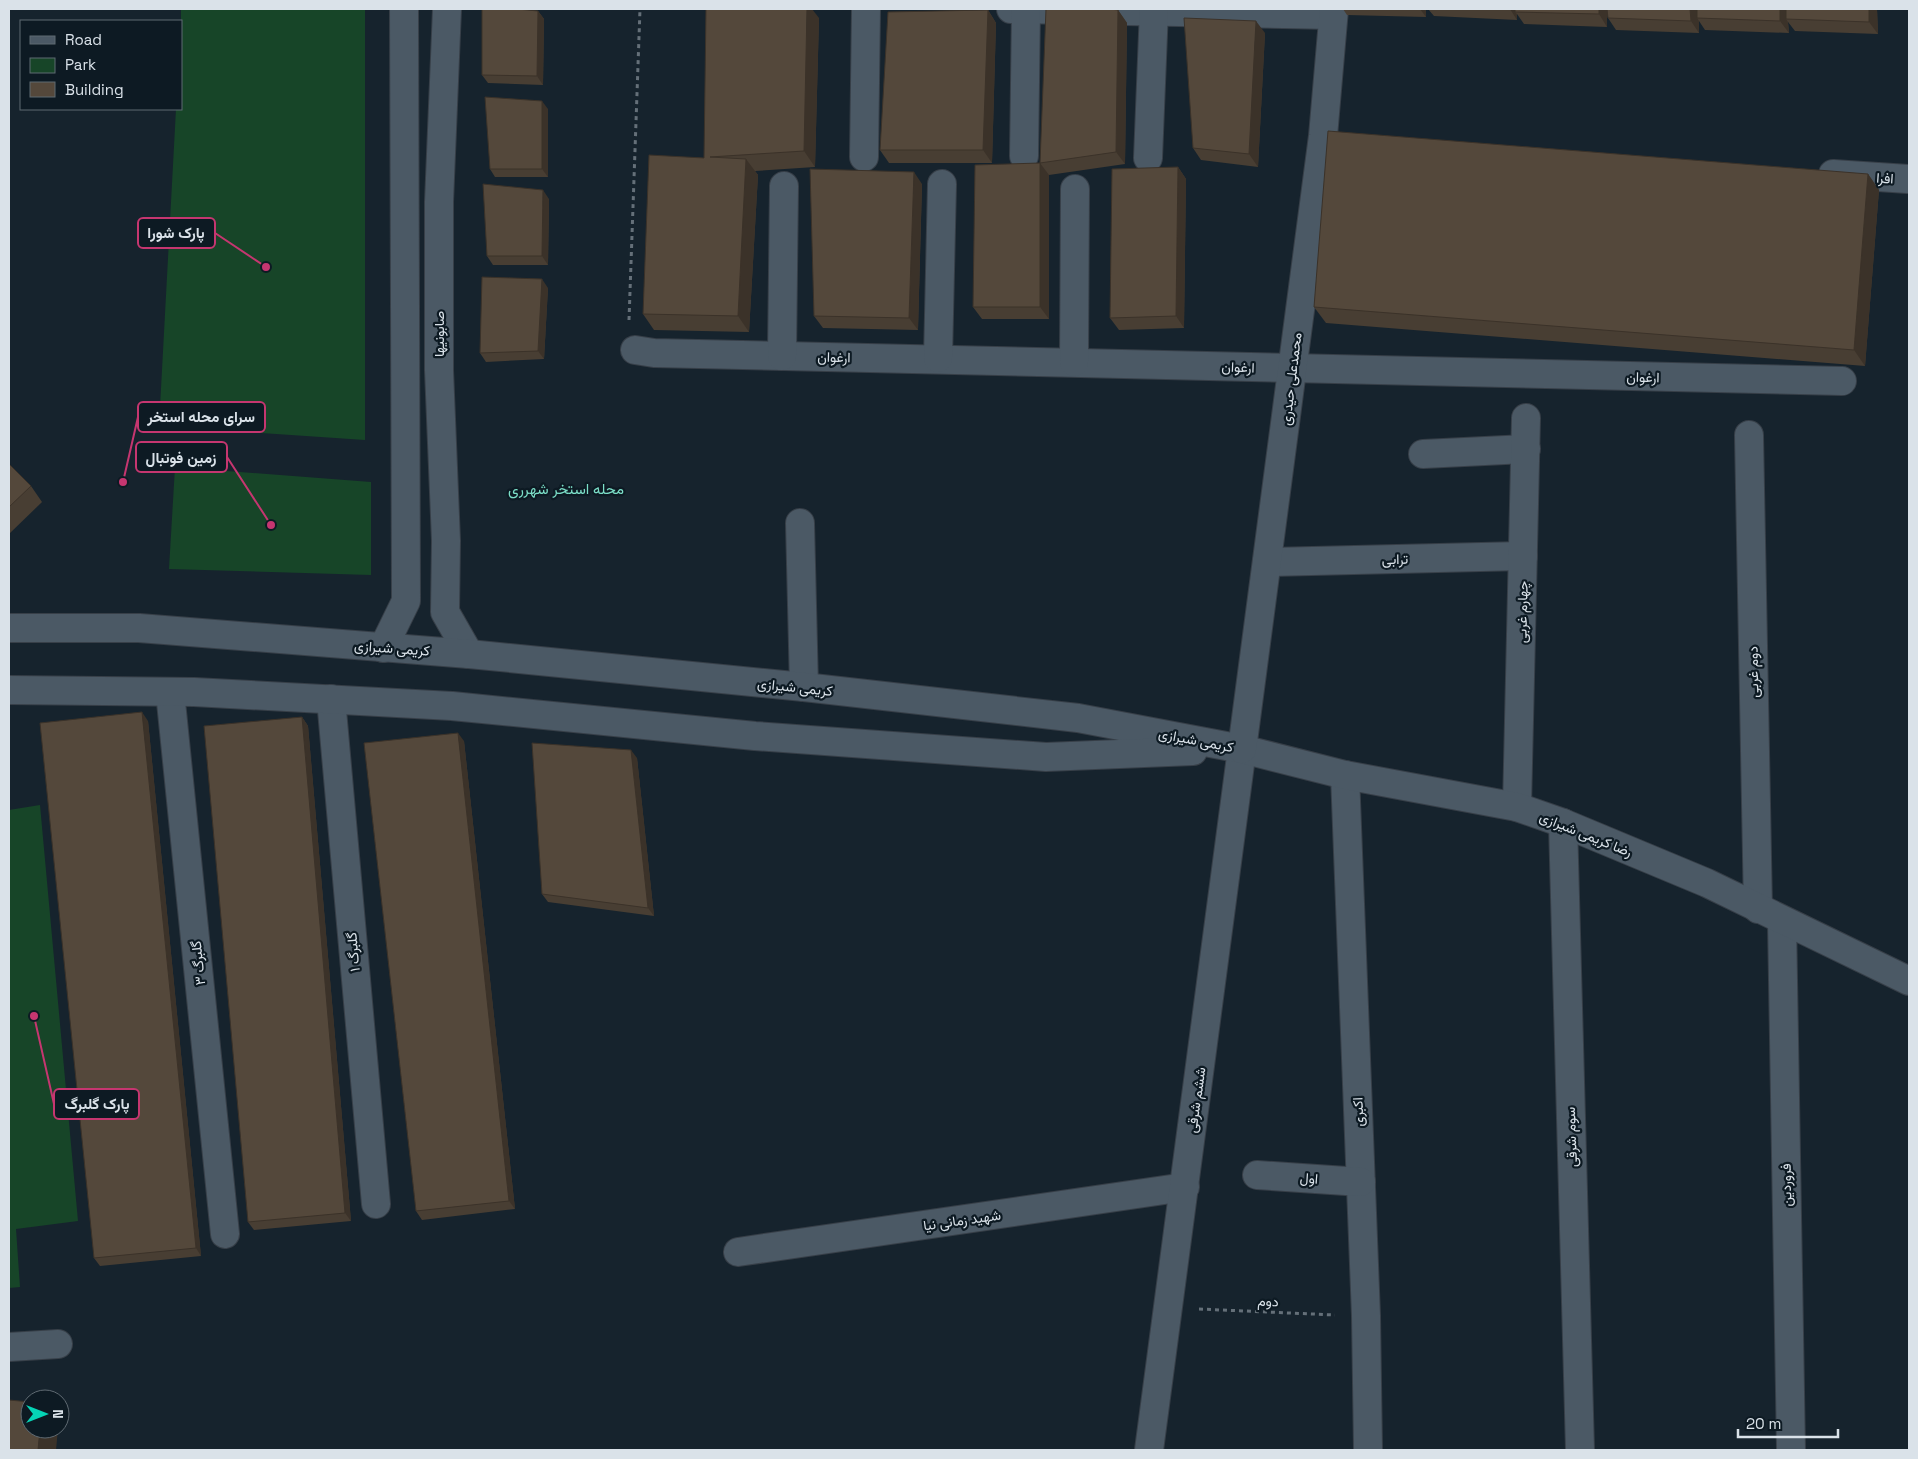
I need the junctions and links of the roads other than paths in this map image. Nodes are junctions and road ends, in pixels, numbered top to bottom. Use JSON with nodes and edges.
{"nodes":[{"id":1,"x":404,"y":9,"type":"edge"},
{"id":2,"x":447,"y":9,"type":"edge"},
{"id":3,"x":866,"y":9,"type":"edge"},
{"id":4,"x":1011,"y":9,"type":"edge"},
{"id":5,"x":1026,"y":9,"type":"edge"},
{"id":6,"x":1154,"y":11,"type":"edge"},
{"id":7,"x":1333,"y":12,"type":"edge"},
{"id":8,"x":1323,"y":136,"type":"junction"},
{"id":9,"x":1353,"y":138,"type":"edge"},
{"id":10,"x":1024,"y":156,"type":"dead end"},
{"id":11,"x":864,"y":157,"type":"dead end"},
{"id":12,"x":1148,"y":158,"type":"dead end"},
{"id":13,"x":1809,"y":172,"type":"edge"},
{"id":14,"x":1908,"y":179,"type":"dead end"},
{"id":15,"x":942,"y":184,"type":"dead end"},
{"id":16,"x":784,"y":186,"type":"dead end"},
{"id":17,"x":1075,"y":189,"type":"dead end"},
{"id":18,"x":635,"y":350,"type":"road end"},
{"id":19,"x":782,"y":356,"type":"junction"},
{"id":20,"x":938,"y":358,"type":"junction"},
{"id":21,"x":1074,"y":362,"type":"junction"},
{"id":22,"x":1292,"y":368,"type":"junction"},
{"id":23,"x":1842,"y":382,"type":"dead end"},
{"id":24,"x":1526,"y":418,"type":"dead end"},
{"id":25,"x":1749,"y":435,"type":"dead end"},
{"id":26,"x":1526,"y":449,"type":"junction"},
{"id":27,"x":1423,"y":454,"type":"dead end"},
{"id":28,"x":800,"y":523,"type":"dead end"},
{"id":29,"x":446,"y":541,"type":"junction"},
{"id":30,"x":407,"y":543,"type":"junction"},
{"id":31,"x":1523,"y":556,"type":"junction"},
{"id":32,"x":1267,"y":562,"type":"junction"},
{"id":33,"x":9,"y":628,"type":"edge"},
{"id":34,"x":383,"y":648,"type":"junction"},
{"id":35,"x":469,"y":654,"type":"junction"},
{"id":36,"x":804,"y":687,"type":"junction"},
{"id":37,"x":9,"y":690,"type":"edge"},
{"id":38,"x":170,"y":692,"type":"junction"},
{"id":39,"x":331,"y":700,"type":"junction"},
{"id":40,"x":1242,"y":749,"type":"junction"},
{"id":41,"x":1345,"y":775,"type":"junction"},
{"id":42,"x":1517,"y":807,"type":"junction"},
{"id":43,"x":1563,"y":823,"type":"junction"},
{"id":44,"x":1770,"y":915,"type":"junction"},
{"id":45,"x":1909,"y":981,"type":"edge"},
{"id":46,"x":1257,"y":1175,"type":"dead end"},
{"id":47,"x":1360,"y":1182,"type":"junction"},
{"id":48,"x":1185,"y":1187,"type":"junction"},
{"id":49,"x":376,"y":1204,"type":"dead end"},
{"id":50,"x":225,"y":1234,"type":"dead end"},
{"id":51,"x":738,"y":1252,"type":"dead end"},
{"id":52,"x":58,"y":1344,"type":"dead end"},
{"id":53,"x":9,"y":1347,"type":"edge"},
{"id":54,"x":1150,"y":1450,"type":"edge"},
{"id":55,"x":1368,"y":1450,"type":"edge"},
{"id":56,"x":1580,"y":1450,"type":"edge"},
{"id":57,"x":1790,"y":1450,"type":"edge"}],
"edges":[{"from":1,"to":30,"type":"street"},
{"from":2,"to":29,"type":"street","name":"صابونیها"},
{"from":3,"to":11,"type":"street"},
{"from":4,"to":5,"type":"street"},
{"from":5,"to":6,"type":"street"},
{"from":5,"to":10,"type":"street"},
{"from":6,"to":7,"type":"street"},
{"from":6,"to":12,"type":"street"},
{"from":7,"to":8,"type":"street","name":"محمدعلی حیدری"},
{"from":8,"to":9,"type":"street"},
{"from":8,"to":22,"type":"street","name":"محمدعلی حیدری"},
{"from":13,"to":14,"type":"street","name":"افرا"},
{"from":15,"to":20,"type":"street"},
{"from":16,"to":19,"type":"street"},
{"from":17,"to":21,"type":"street"},
{"from":18,"to":19,"type":"street","name":"ارغوان"},
{"from":19,"to":20,"type":"street","name":"ارغوان"},
{"from":20,"to":21,"type":"street","name":"ارغوان"},
{"from":21,"to":22,"type":"street","name":"ارغوان"},
{"from":22,"to":23,"type":"street","name":"ارغوان"},
{"from":22,"to":32,"type":"street","name":"محمدعلی حیدری"},
{"from":24,"to":26,"type":"street","name":"چهارم غربی"},
{"from":25,"to":44,"type":"street","name":"دوم غربی"},
{"from":26,"to":27,"type":"street"},
{"from":26,"to":31,"type":"street","name":"چهارم غربی"},
{"from":28,"to":36,"type":"street"},
{"from":29,"to":30,"type":"street"},
{"from":29,"to":35,"type":"street","name":"صابونیها"},
{"from":30,"to":34,"type":"street"},
{"from":31,"to":32,"type":"street","name":"ترابی"},
{"from":31,"to":42,"type":"street","name":"چهارم غربی"},
{"from":32,"to":40,"type":"street","name":"محمدعلی حیدری"},
{"from":33,"to":34,"type":"street","name":"کریمی شیرازی"},
{"from":34,"to":35,"type":"street","name":"کریمی شیرازی"},
{"from":35,"to":36,"type":"street","name":"کریمی شیرازی"},
{"from":36,"to":40,"type":"street","name":"کریمی شیرازی"},
{"from":37,"to":38,"type":"street","name":"کریمی شیرازی"},
{"from":38,"to":39,"type":"street","name":"کریمی شیرازی"},
{"from":38,"to":50,"type":"street","name":"گلبرگ ۳"},
{"from":39,"to":40,"type":"street","name":"کریمی شیرازی"},
{"from":39,"to":49,"type":"street","name":"گلبرگ ۱"},
{"from":40,"to":41,"type":"street","name":"رضا کریمی شیرازی"},
{"from":40,"to":48,"type":"street","name":"ششم شرقی"},
{"from":41,"to":42,"type":"street","name":"رضا کریمی شیرازی"},
{"from":41,"to":47,"type":"street","name":"اکبری"},
{"from":42,"to":43,"type":"street","name":"رضا کریمی شیرازی"},
{"from":43,"to":44,"type":"street","name":"رضا کریمی شیرازی"},
{"from":43,"to":56,"type":"street","name":"سوم شرقی"},
{"from":44,"to":45,"type":"street","name":"رضا کریمی شیرازی"},
{"from":44,"to":57,"type":"street","name":"فروردین"},
{"from":46,"to":47,"type":"street","name":"اول"},
{"from":47,"to":55,"type":"street","name":"اکبری"},
{"from":48,"to":51,"type":"street","name":"شهید زمانی نیا"},
{"from":48,"to":54,"type":"street","name":"ششم شرقی"},
{"from":52,"to":53,"type":"street"}]}
